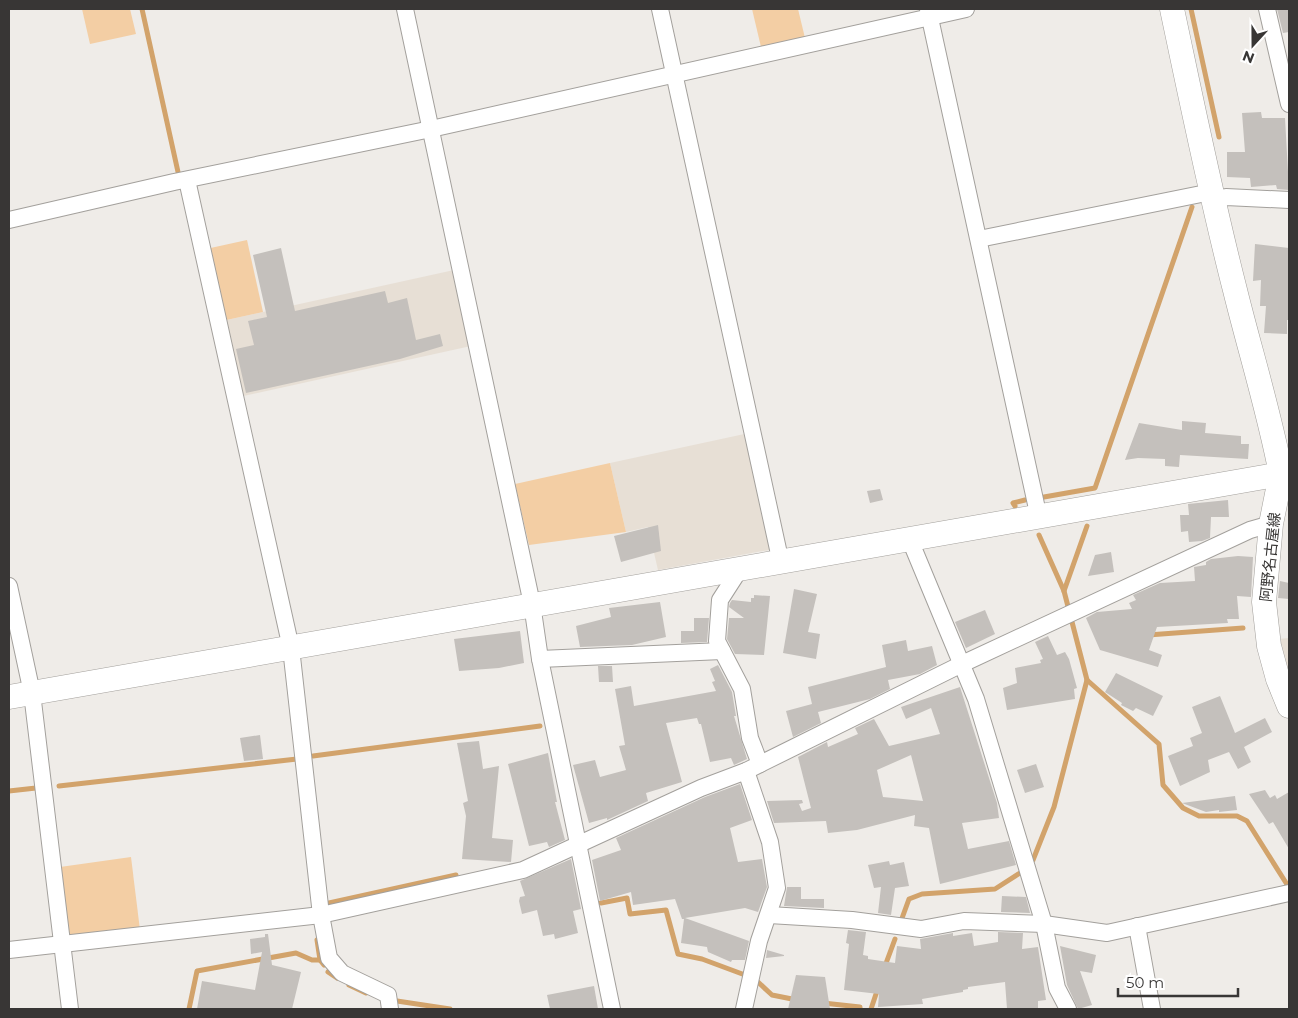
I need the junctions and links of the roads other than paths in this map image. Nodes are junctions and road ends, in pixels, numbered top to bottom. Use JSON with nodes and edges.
{"nodes":[{"id":1,"x":405,"y":9,"type":"edge"},
{"id":2,"x":660,"y":9,"type":"edge"},
{"id":3,"x":966,"y":9,"type":"edge"},
{"id":4,"x":1172,"y":9,"type":"edge"},
{"id":5,"x":1268,"y":9,"type":"edge"},
{"id":6,"x":929,"y":13,"type":"edge"},
{"id":7,"x":1285,"y":68,"type":"edge"},
{"id":8,"x":675,"y":73,"type":"junction"},
{"id":9,"x":1289,"y":104,"type":"edge"},
{"id":10,"x":431,"y":129,"type":"junction"},
{"id":11,"x":186,"y":180,"type":"junction"},
{"id":12,"x":1213,"y":197,"type":"junction"},
{"id":13,"x":1289,"y":200,"type":"edge"},
{"id":14,"x":9,"y":220,"type":"edge"},
{"id":15,"x":979,"y":239,"type":"junction"},
{"id":16,"x":1285,"y":473,"type":"edge"},
{"id":17,"x":1039,"y":518,"type":"junction"},
{"id":18,"x":1271,"y":524,"type":"junction"},
{"id":19,"x":910,"y":540,"type":"junction"},
{"id":20,"x":781,"y":563,"type":"junction"},
{"id":21,"x":740,"y":569,"type":"junction"},
{"id":22,"x":9,"y":586,"type":"edge"},
{"id":23,"x":532,"y":604,"type":"junction"},
{"id":24,"x":291,"y":648,"type":"junction"},
{"id":25,"x":722,"y":651,"type":"junction"},
{"id":26,"x":540,"y":659,"type":"junction"},
{"id":27,"x":962,"y":664,"type":"junction"},
{"id":28,"x":32,"y":693,"type":"junction"},
{"id":29,"x":9,"y":697,"type":"edge"},
{"id":30,"x":1289,"y":706,"type":"edge"},
{"id":31,"x":753,"y":768,"type":"junction"},
{"id":32,"x":579,"y":846,"type":"junction"},
{"id":33,"x":1287,"y":897,"type":"edge"},
{"id":34,"x":321,"y":915,"type":"junction"},
{"id":35,"x":769,"y":915,"type":"junction"},
{"id":36,"x":1044,"y":924,"type":"junction"},
{"id":37,"x":1137,"y":926,"type":"junction"},
{"id":38,"x":64,"y":944,"type":"junction"},
{"id":39,"x":9,"y":950,"type":"edge"},
{"id":40,"x":70,"y":1009,"type":"edge"},
{"id":41,"x":390,"y":1009,"type":"edge"},
{"id":42,"x":612,"y":1009,"type":"edge"},
{"id":43,"x":744,"y":1009,"type":"edge"},
{"id":44,"x":1068,"y":1009,"type":"edge"},
{"id":45,"x":1152,"y":1009,"type":"edge"}],
"edges":[{"from":1,"to":10,"type":"street"},
{"from":2,"to":8,"type":"street"},
{"from":3,"to":6,"type":"street"},
{"from":4,"to":12,"type":"street"},
{"from":5,"to":7,"type":"street"},
{"from":6,"to":8,"type":"street"},
{"from":6,"to":15,"type":"street"},
{"from":7,"to":9,"type":"street"},
{"from":8,"to":10,"type":"street"},
{"from":8,"to":20,"type":"street"},
{"from":10,"to":11,"type":"street"},
{"from":10,"to":23,"type":"street"},
{"from":11,"to":14,"type":"street"},
{"from":11,"to":24,"type":"street"},
{"from":12,"to":13,"type":"street"},
{"from":12,"to":15,"type":"street"},
{"from":12,"to":16,"type":"street"},
{"from":15,"to":17,"type":"street"},
{"from":16,"to":17,"type":"street"},
{"from":16,"to":18,"type":"street","name":"阿野名古屋線"},
{"from":17,"to":19,"type":"street"},
{"from":18,"to":27,"type":"street"},
{"from":18,"to":30,"type":"street","name":"阿野名古屋線"},
{"from":19,"to":20,"type":"street"},
{"from":19,"to":27,"type":"street"},
{"from":20,"to":21,"type":"street"},
{"from":21,"to":23,"type":"street"},
{"from":21,"to":25,"type":"street"},
{"from":22,"to":28,"type":"street"},
{"from":23,"to":24,"type":"street"},
{"from":23,"to":26,"type":"street"},
{"from":24,"to":28,"type":"street"},
{"from":24,"to":34,"type":"street"},
{"from":25,"to":26,"type":"street"},
{"from":25,"to":31,"type":"street"},
{"from":26,"to":32,"type":"street"},
{"from":27,"to":31,"type":"street"},
{"from":27,"to":36,"type":"street"},
{"from":28,"to":29,"type":"street"},
{"from":28,"to":38,"type":"street"},
{"from":31,"to":32,"type":"street"},
{"from":31,"to":35,"type":"street"},
{"from":32,"to":34,"type":"street"},
{"from":32,"to":42,"type":"street"},
{"from":33,"to":37,"type":"street"},
{"from":34,"to":38,"type":"street"},
{"from":34,"to":41,"type":"street"},
{"from":35,"to":36,"type":"street"},
{"from":35,"to":43,"type":"street"},
{"from":36,"to":37,"type":"street"},
{"from":36,"to":44,"type":"street"},
{"from":37,"to":45,"type":"street"},
{"from":38,"to":39,"type":"street"},
{"from":38,"to":40,"type":"street"}]}
